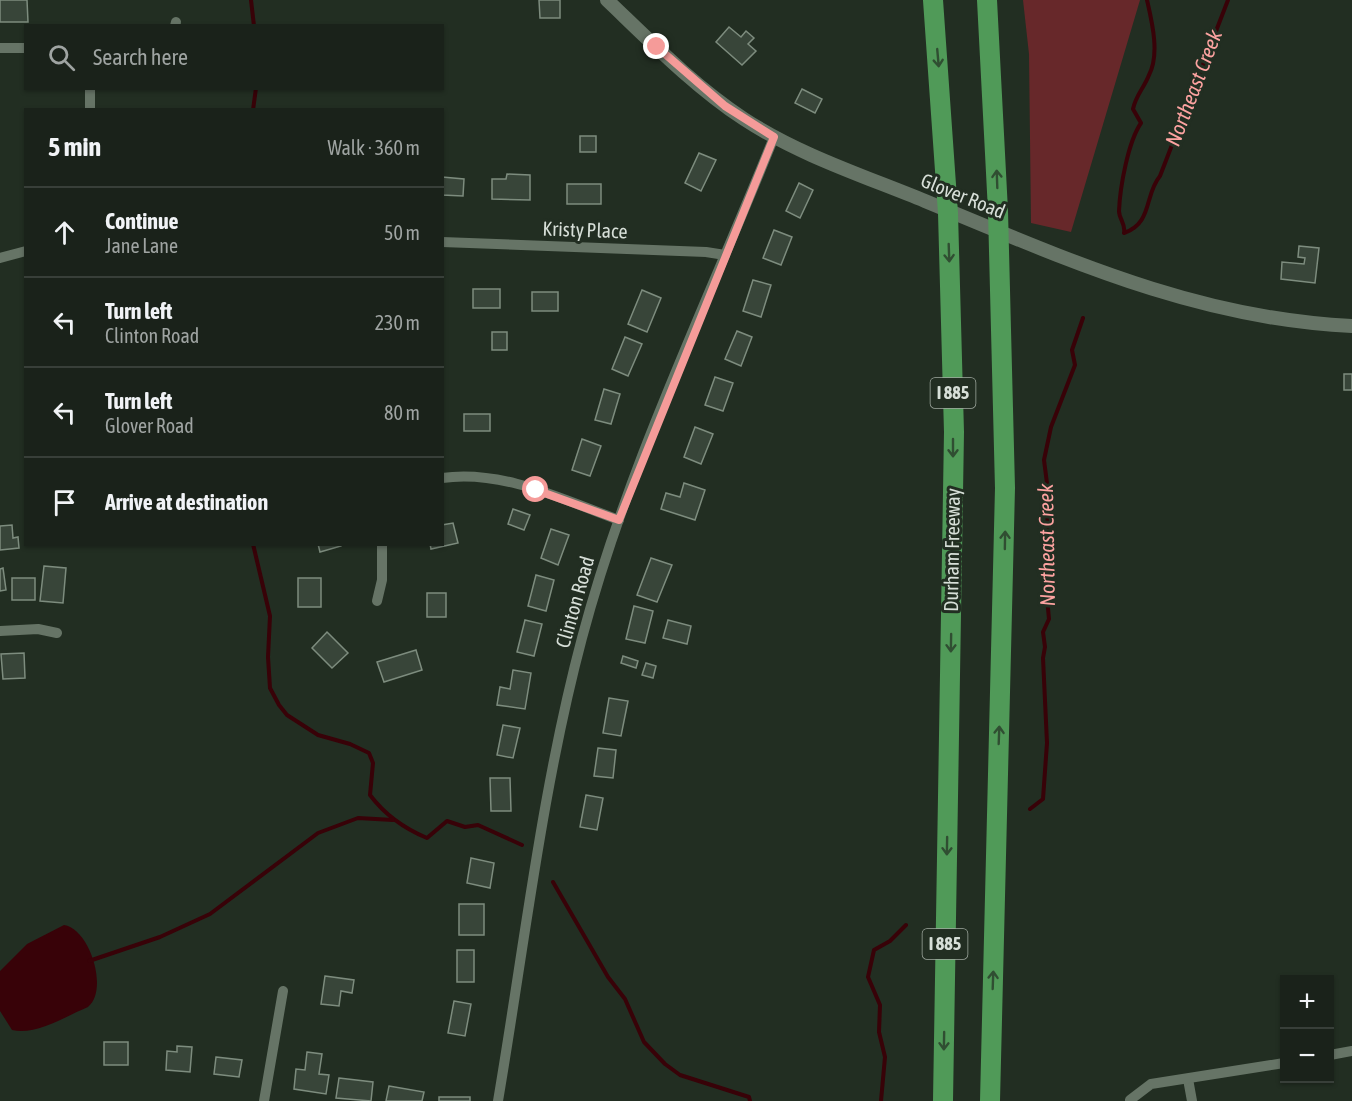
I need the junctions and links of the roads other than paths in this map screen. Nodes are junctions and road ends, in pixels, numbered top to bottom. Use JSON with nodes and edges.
{"nodes":[{"id":1,"x":607,"y":0,"type":"edge"},
{"id":2,"x":933,"y":0,"type":"edge"},
{"id":3,"x":987,"y":0,"type":"edge"},
{"id":4,"x":0,"y":48,"type":"edge"},
{"id":5,"x":24,"y":48,"type":"edge"},
{"id":6,"x":90,"y":90,"type":"edge"},
{"id":7,"x":90,"y":108,"type":"edge"},
{"id":8,"x":774,"y":137,"type":"junction"},
{"id":9,"x":444,"y":242,"type":"edge"},
{"id":10,"x":24,"y":252,"type":"edge"},
{"id":11,"x":725,"y":255,"type":"junction"},
{"id":12,"x":0,"y":258,"type":"edge"},
{"id":13,"x":1352,"y":326,"type":"edge"},
{"id":14,"x":444,"y":478,"type":"edge"},
{"id":15,"x":619,"y":520,"type":"junction"},
{"id":16,"x":382,"y":546,"type":"edge"},
{"id":17,"x":376,"y":601,"type":"dead end"},
{"id":18,"x":0,"y":631,"type":"edge"},
{"id":19,"x":57,"y":633,"type":"dead end"},
{"id":20,"x":283,"y":991,"type":"dead end"},
{"id":21,"x":1352,"y":1051,"type":"edge"},
{"id":22,"x":1334,"y":1054,"type":"edge"},
{"id":23,"x":1280,"y":1064,"type":"edge"},
{"id":24,"x":1188,"y":1079,"type":"junction"},
{"id":25,"x":1130,"y":1100,"type":"edge"},
{"id":26,"x":264,"y":1101,"type":"edge"},
{"id":27,"x":498,"y":1101,"type":"edge"},
{"id":28,"x":943,"y":1101,"type":"edge"},
{"id":29,"x":990,"y":1101,"type":"edge"},
{"id":30,"x":1192,"y":1101,"type":"edge"}],
"edges":[{"from":1,"to":8,"type":"street","name":"Glover Road"},
{"from":2,"to":28,"type":"highway","name":"Durham Freeway","number":"I 885","one_way":true},
{"from":29,"to":3,"type":"highway","number":"I 885","one_way":true},
{"from":4,"to":5,"type":"street"},
{"from":6,"to":7,"type":"street"},
{"from":8,"to":11,"type":"street","name":"Clinton Road"},
{"from":8,"to":13,"type":"street","name":"Glover Road"},
{"from":9,"to":11,"type":"street","name":"Kristy Place"},
{"from":10,"to":12,"type":"street"},
{"from":11,"to":15,"type":"street","name":"Clinton Road"},
{"from":14,"to":15,"type":"street"},
{"from":15,"to":27,"type":"street","name":"Clinton Road"},
{"from":16,"to":17,"type":"street"},
{"from":18,"to":19,"type":"street"},
{"from":20,"to":26,"type":"street"},
{"from":21,"to":22,"type":"street"},
{"from":23,"to":24,"type":"street"},
{"from":24,"to":25,"type":"street"},
{"from":24,"to":30,"type":"street"}]}
